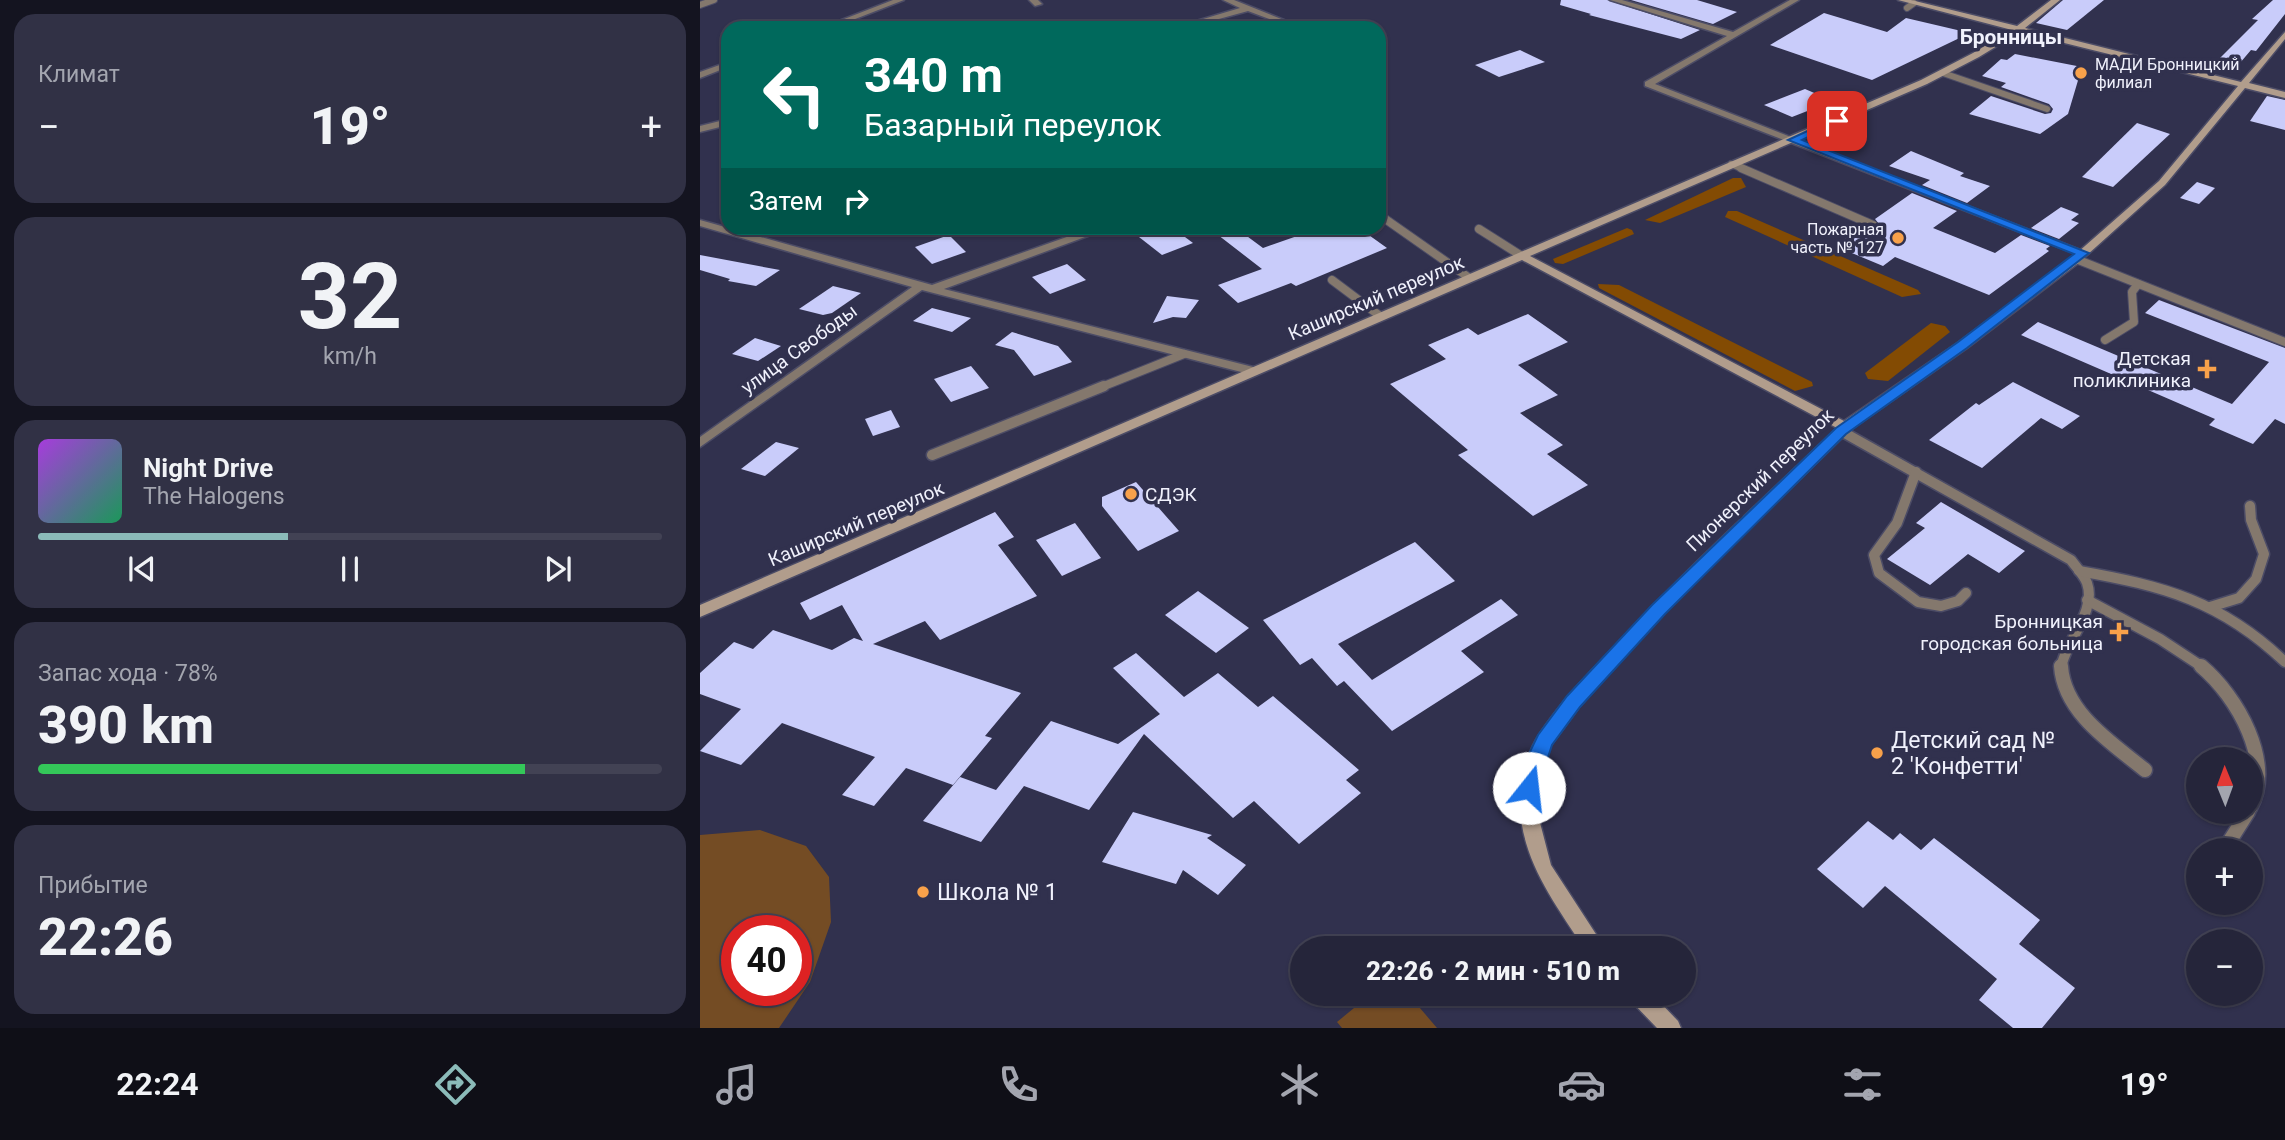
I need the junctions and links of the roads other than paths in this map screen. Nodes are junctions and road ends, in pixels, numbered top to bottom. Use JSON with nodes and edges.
{"nodes":[{"id":1,"x":714,"y":0,"type":"edge"},
{"id":2,"x":900,"y":0,"type":"edge"},
{"id":3,"x":1227,"y":0,"type":"edge"},
{"id":4,"x":1614,"y":0,"type":"edge"},
{"id":5,"x":1795,"y":0,"type":"edge"},
{"id":6,"x":2056,"y":0,"type":"edge"},
{"id":7,"x":1908,"y":4,"type":"edge"},
{"id":8,"x":700,"y":5,"type":"edge"},
{"id":9,"x":1248,"y":8,"type":"junction"},
{"id":10,"x":844,"y":21,"type":"edge"},
{"id":11,"x":1202,"y":21,"type":"edge"},
{"id":12,"x":1282,"y":21,"type":"edge"},
{"id":13,"x":2021,"y":30,"type":"junction"},
{"id":14,"x":2285,"y":34,"type":"edge"},
{"id":15,"x":1733,"y":35,"type":"junction"},
{"id":16,"x":721,"y":67,"type":"edge"},
{"id":17,"x":1943,"y":73,"type":"junction"},
{"id":18,"x":700,"y":75,"type":"edge"},
{"id":19,"x":2245,"y":85,"type":"junction"},
{"id":20,"x":2285,"y":94,"type":"edge"},
{"id":21,"x":2047,"y":109,"type":"dead end"},
{"id":22,"x":721,"y":124,"type":"edge"},
{"id":23,"x":700,"y":129,"type":"edge"},
{"id":24,"x":1793,"y":140,"type":"junction"},
{"id":25,"x":1731,"y":163,"type":"junction"},
{"id":26,"x":1386,"y":220,"type":"edge"},
{"id":27,"x":700,"y":223,"type":"edge"},
{"id":28,"x":721,"y":225,"type":"edge"},
{"id":29,"x":1873,"y":225,"type":"dead end"},
{"id":30,"x":721,"y":226,"type":"edge"},
{"id":31,"x":1479,"y":229,"type":"dead end"},
{"id":32,"x":755,"y":235,"type":"edge"},
{"id":33,"x":1079,"y":235,"type":"edge"},
{"id":34,"x":700,"y":236,"type":"edge"},
{"id":35,"x":1520,"y":255,"type":"junction"},
{"id":36,"x":2079,"y":256,"type":"junction"},
{"id":37,"x":1468,"y":278,"type":"junction"},
{"id":38,"x":1332,"y":279,"type":"dead end"},
{"id":39,"x":2138,"y":284,"type":"junction"},
{"id":40,"x":926,"y":287,"type":"junction"},
{"id":41,"x":1380,"y":316,"type":"junction"},
{"id":42,"x":2105,"y":340,"type":"dead end"},
{"id":43,"x":2285,"y":342,"type":"edge"},
{"id":44,"x":1184,"y":354,"type":"junction"},
{"id":45,"x":1253,"y":371,"type":"junction"},
{"id":46,"x":1843,"y":429,"type":"junction"},
{"id":47,"x":700,"y":443,"type":"edge"},
{"id":48,"x":932,"y":455,"type":"dead end"},
{"id":49,"x":1916,"y":472,"type":"junction"},
{"id":50,"x":2250,"y":506,"type":"dead end"},
{"id":51,"x":2079,"y":571,"type":"junction"},
{"id":52,"x":1966,"y":593,"type":"dead end"},
{"id":53,"x":2087,"y":600,"type":"junction"},
{"id":54,"x":2210,"y":607,"type":"junction"},
{"id":55,"x":700,"y":611,"type":"edge"},
{"id":56,"x":2285,"y":662,"type":"edge"},
{"id":57,"x":2252,"y":747,"type":"edge"},
{"id":58,"x":2145,"y":770,"type":"dead end"},
{"id":59,"x":1587,"y":936,"type":"edge"},
{"id":60,"x":1650,"y":1006,"type":"edge"},
{"id":61,"x":1671,"y":1028,"type":"edge"}],
"edges":[{"from":1,"to":8,"type":"lane"},
{"from":2,"to":10,"type":"street"},
{"from":3,"to":9,"type":"street"},
{"from":4,"to":15,"type":"street"},
{"from":5,"to":15,"type":"street"},
{"from":6,"to":13,"type":"street","name":"Каширский переулок"},
{"from":7,"to":13,"type":"street"},
{"from":9,"to":11,"type":"street"},
{"from":9,"to":12,"type":"street"},
{"from":13,"to":17,"type":"street","name":"Каширский переулок"},
{"from":13,"to":19,"type":"street"},
{"from":14,"to":19,"type":"street","name":"Пионерский переулок"},
{"from":15,"to":24,"type":"street"},
{"from":16,"to":18,"type":"street"},
{"from":17,"to":21,"type":"lane"},
{"from":17,"to":24,"type":"street","name":"Каширский переулок"},
{"from":19,"to":20,"type":"street"},
{"from":19,"to":36,"type":"street","name":"Пионерский переулок"},
{"from":22,"to":23,"type":"street"},
{"from":24,"to":25,"type":"street","name":"Каширский переулок"},
{"from":24,"to":36,"type":"street"},
{"from":25,"to":29,"type":"lane"},
{"from":25,"to":35,"type":"street","name":"Каширский переулок"},
{"from":26,"to":37,"type":"lane"},
{"from":27,"to":28,"type":"street"},
{"from":30,"to":34,"type":"street"},
{"from":31,"to":35,"type":"lane"},
{"from":32,"to":40,"type":"street"},
{"from":33,"to":40,"type":"street","name":"улица Свободы"},
{"from":35,"to":37,"type":"street","name":"Каширский переулок"},
{"from":35,"to":46,"type":"street"},
{"from":36,"to":39,"type":"lane"},
{"from":36,"to":46,"type":"street","name":"Пионерский переулок"},
{"from":37,"to":41,"type":"street","name":"Каширский переулок"},
{"from":38,"to":41,"type":"lane"},
{"from":39,"to":42,"type":"lane"},
{"from":39,"to":43,"type":"lane"},
{"from":40,"to":44,"type":"street"},
{"from":40,"to":47,"type":"street","name":"улица Свободы"},
{"from":41,"to":45,"type":"street","name":"Каширский переулок"},
{"from":44,"to":45,"type":"street"},
{"from":44,"to":48,"type":"lane"},
{"from":45,"to":55,"type":"street","name":"Каширский переулок"},
{"from":46,"to":49,"type":"lane"},
{"from":46,"to":59,"type":"street","name":"Пионерский переулок"},
{"from":49,"to":51,"type":"lane"},
{"from":49,"to":52,"type":"lane"},
{"from":50,"to":54,"type":"lane"},
{"from":51,"to":53,"type":"lane"},
{"from":51,"to":54,"type":"lane"},
{"from":53,"to":57,"type":"lane"},
{"from":53,"to":58,"type":"lane"},
{"from":54,"to":56,"type":"lane"},
{"from":60,"to":61,"type":"street"}]}
